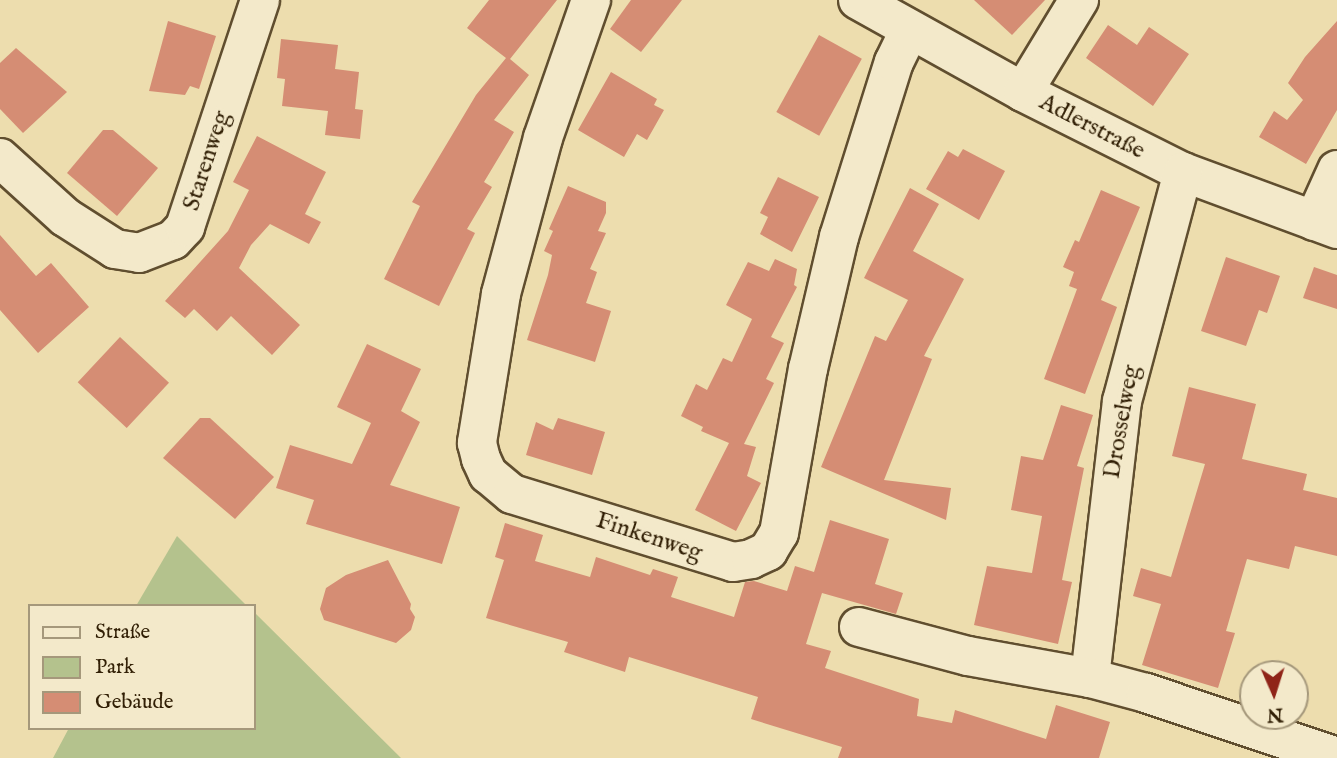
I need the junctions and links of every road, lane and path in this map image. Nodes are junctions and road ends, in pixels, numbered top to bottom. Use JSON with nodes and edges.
{"nodes":[{"id":1,"x":260,"y":0,"type":"edge"},
{"id":2,"x":591,"y":0,"type":"edge"},
{"id":3,"x":858,"y":0,"type":"edge"},
{"id":4,"x":1079,"y":0,"type":"edge"},
{"id":5,"x":909,"y":31,"type":"junction"},
{"id":6,"x":1023,"y":92,"type":"junction"},
{"id":7,"x":0,"y":159,"type":"edge"},
{"id":8,"x":1337,"y":170,"type":"edge"},
{"id":9,"x":1183,"y":172,"type":"junction"},
{"id":10,"x":1325,"y":225,"type":"edge"},
{"id":11,"x":859,"y":627,"type":"dead end"},
{"id":12,"x":1090,"y":678,"type":"junction"},
{"id":13,"x":1337,"y":757,"type":"edge"}],
"edges":[{"from":1,"to":7,"type":"street","name":"Starenweg"},
{"from":2,"to":5,"type":"street","name":"Finkenweg"},
{"from":3,"to":5,"type":"street","name":"Adlerstraße"},
{"from":4,"to":6,"type":"street"},
{"from":5,"to":6,"type":"street","name":"Adlerstraße"},
{"from":6,"to":9,"type":"street","name":"Adlerstraße"},
{"from":8,"to":10,"type":"street"},
{"from":9,"to":10,"type":"street","name":"Adlerstraße"},
{"from":9,"to":12,"type":"street","name":"Drosselweg"},
{"from":11,"to":12,"type":"street"},
{"from":12,"to":13,"type":"street"}]}
